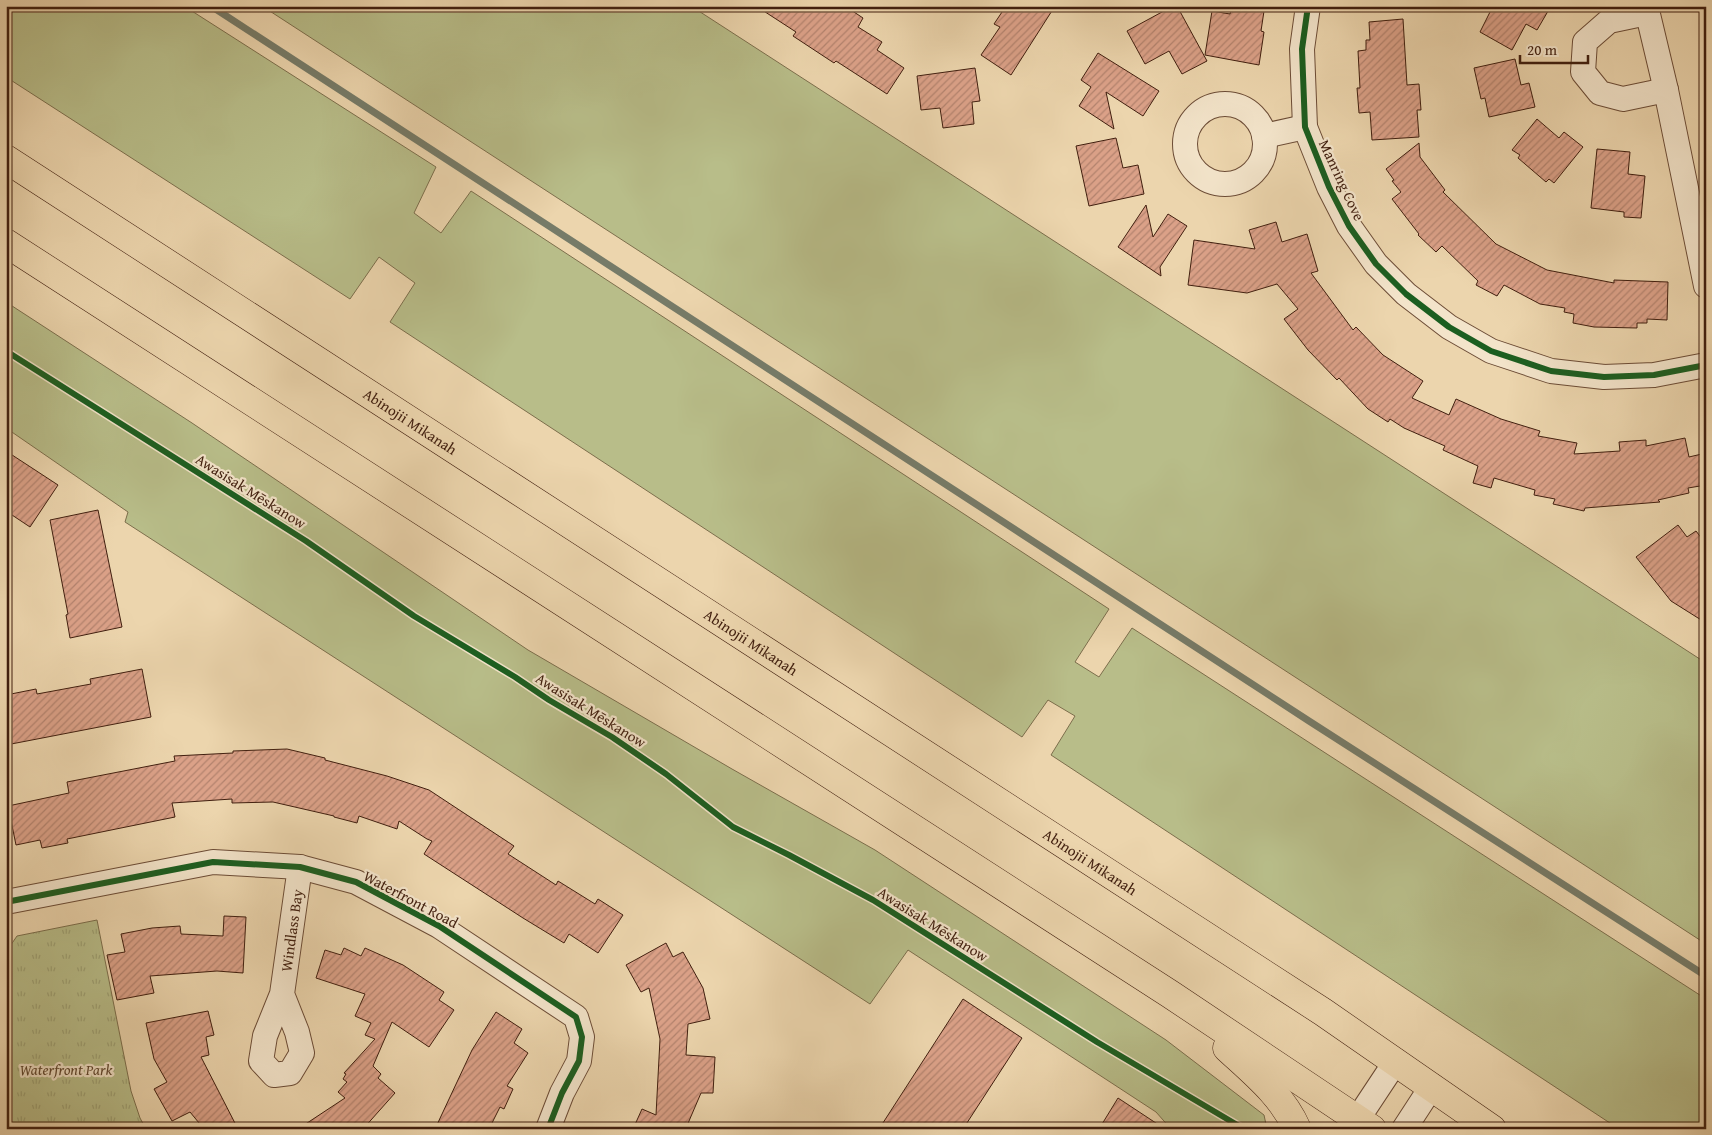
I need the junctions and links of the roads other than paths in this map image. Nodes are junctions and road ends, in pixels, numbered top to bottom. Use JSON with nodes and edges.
{"nodes":[{"id":1,"x":1308,"y":6,"type":"edge"},
{"id":2,"x":1647,"y":9,"type":"edge"},
{"id":3,"x":1666,"y":90,"type":"junction"},
{"id":4,"x":1305,"y":127,"type":"junction"},
{"id":5,"x":1264,"y":136,"type":"dead end"},
{"id":6,"x":6,"y":158,"type":"edge"},
{"id":7,"x":6,"y":243,"type":"edge"},
{"id":8,"x":6,"y":252,"type":"edge"},
{"id":9,"x":36,"y":262,"type":"junction"},
{"id":10,"x":1706,"y":286,"type":"edge"},
{"id":11,"x":1706,"y":365,"type":"edge"},
{"id":12,"x":300,"y":867,"type":"junction"},
{"id":13,"x":6,"y":902,"type":"edge"},
{"id":14,"x":282,"y":994,"type":"dead end"},
{"id":15,"x":1170,"y":994,"type":"junction"},
{"id":16,"x":1396,"y":1061,"type":"junction"},
{"id":17,"x":1432,"y":1086,"type":"junction"},
{"id":18,"x":1360,"y":1125,"type":"edge"},
{"id":19,"x":548,"y":1129,"type":"edge"},
{"id":20,"x":1297,"y":1129,"type":"edge"},
{"id":21,"x":1404,"y":1129,"type":"edge"},
{"id":22,"x":1492,"y":1129,"type":"edge"}],
"edges":[{"from":1,"to":4,"type":"street","name":"Manring Cove"},
{"from":2,"to":3,"type":"street"},
{"from":2,"to":3,"type":"street"},
{"from":3,"to":10,"type":"street"},
{"from":4,"to":5,"type":"street"},
{"from":4,"to":11,"type":"street","name":"Manring Cove"},
{"from":6,"to":16,"type":"main road","name":"Abinojii Mikanah"},
{"from":7,"to":9,"type":"main road"},
{"from":8,"to":9,"type":"main road"},
{"from":9,"to":15,"type":"main road"},
{"from":12,"to":13,"type":"street","name":"Waterfront Road"},
{"from":12,"to":14,"type":"street","name":"Windlass Bay"},
{"from":12,"to":19,"type":"street","name":"Waterfront Road"},
{"from":15,"to":18,"type":"main road"},
{"from":15,"to":20,"type":"main road"},
{"from":16,"to":17,"type":"main road","name":"Abinojii Mikanah"},
{"from":16,"to":18,"type":"street"},
{"from":17,"to":21,"type":"street"},
{"from":17,"to":22,"type":"main road","name":"Abinojii Mikanah"}]}
